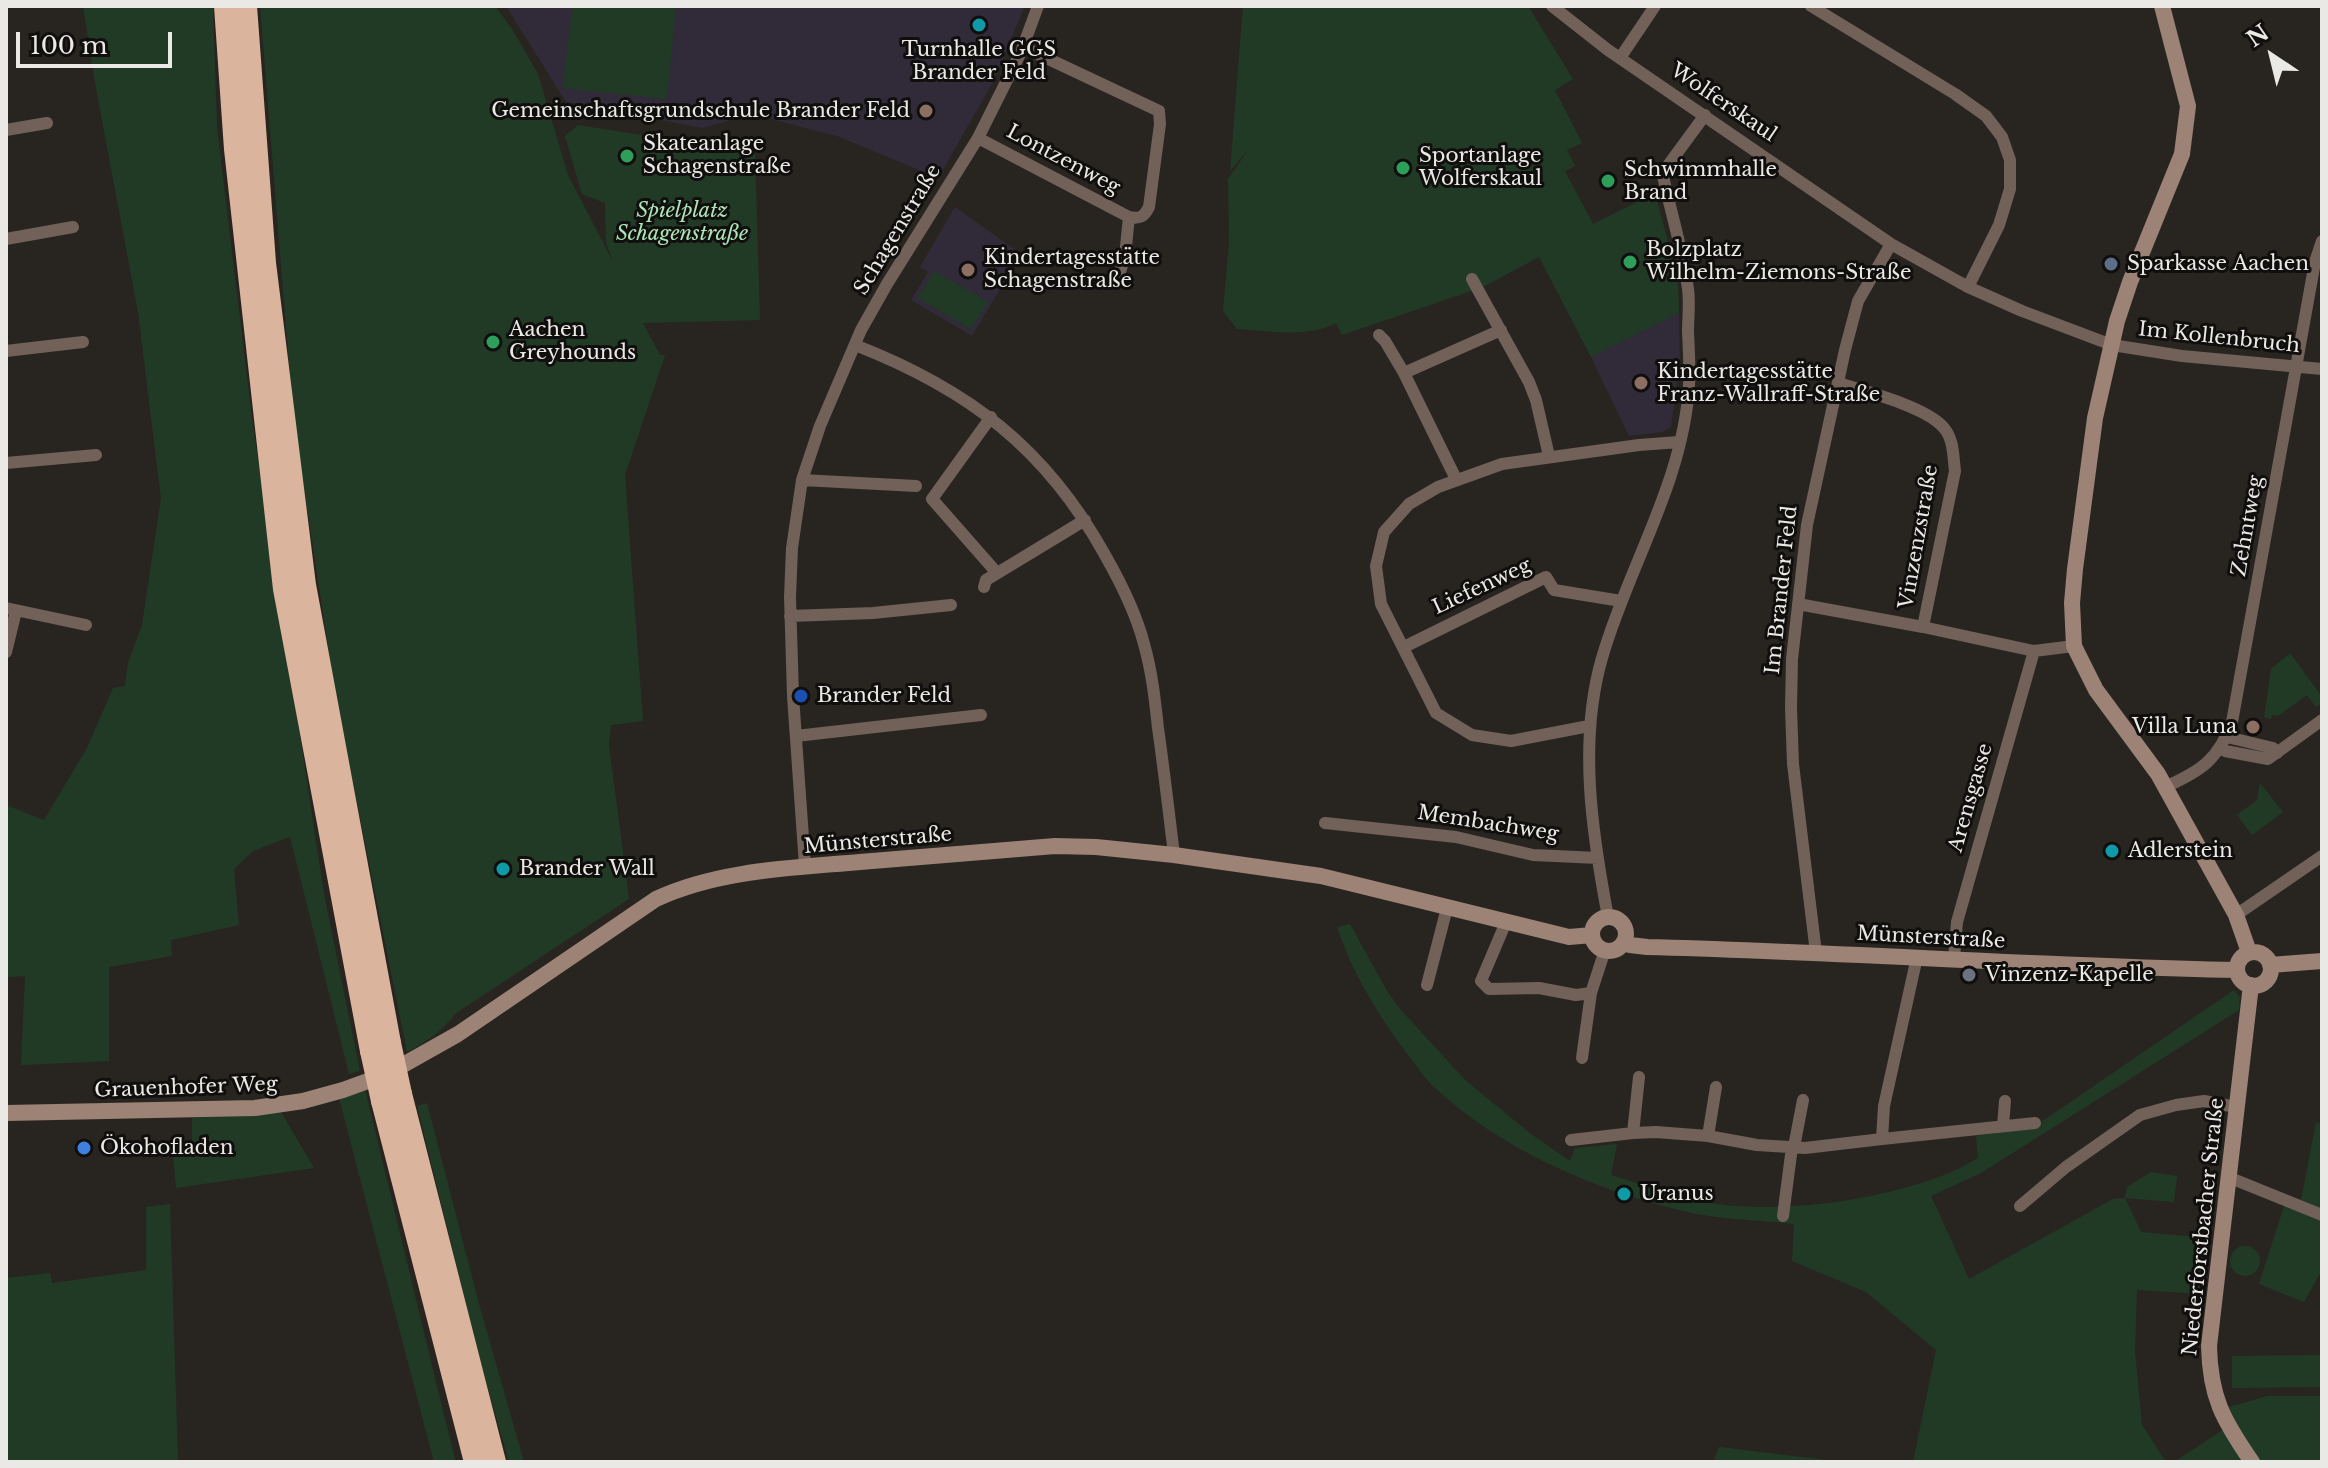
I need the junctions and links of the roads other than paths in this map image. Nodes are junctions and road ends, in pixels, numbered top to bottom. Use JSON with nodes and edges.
{"nodes":[{"id":1,"x":225,"y":6,"type":"edge"},
{"id":2,"x":246,"y":6,"type":"edge"},
{"id":3,"x":1038,"y":6,"type":"edge"},
{"id":4,"x":1552,"y":6,"type":"edge"},
{"id":5,"x":1655,"y":6,"type":"edge"},
{"id":6,"x":1811,"y":6,"type":"edge"},
{"id":7,"x":2162,"y":6,"type":"edge"},
{"id":8,"x":1023,"y":47,"type":"junction"},
{"id":9,"x":1620,"y":58,"type":"junction"},
{"id":10,"x":1705,"y":115,"type":"junction"},
{"id":11,"x":47,"y":123,"type":"dead end"},
{"id":12,"x":6,"y":130,"type":"edge"},
{"id":13,"x":978,"y":138,"type":"junction"},
{"id":14,"x":1129,"y":217,"type":"junction"},
{"id":15,"x":73,"y":227,"type":"dead end"},
{"id":16,"x":6,"y":239,"type":"edge"},
{"id":17,"x":2322,"y":241,"type":"edge"},
{"id":18,"x":1891,"y":244,"type":"junction"},
{"id":19,"x":1119,"y":275,"type":"dead end"},
{"id":20,"x":1472,"y":279,"type":"dead end"},
{"id":21,"x":1968,"y":287,"type":"junction"},
{"id":22,"x":1501,"y":330,"type":"junction"},
{"id":23,"x":1379,"y":335,"type":"dead end"},
{"id":24,"x":83,"y":342,"type":"dead end"},
{"id":25,"x":855,"y":345,"type":"junction"},
{"id":26,"x":2112,"y":345,"type":"junction"},
{"id":27,"x":6,"y":351,"type":"edge"},
{"id":28,"x":2297,"y":367,"type":"junction"},
{"id":29,"x":2322,"y":369,"type":"edge"},
{"id":30,"x":1404,"y":373,"type":"junction"},
{"id":31,"x":1838,"y":383,"type":"junction"},
{"id":32,"x":991,"y":417,"type":"junction"},
{"id":33,"x":1679,"y":442,"type":"junction"},
{"id":34,"x":96,"y":455,"type":"dead end"},
{"id":35,"x":1549,"y":456,"type":"junction"},
{"id":36,"x":6,"y":463,"type":"edge"},
{"id":37,"x":1456,"y":479,"type":"junction"},
{"id":38,"x":802,"y":480,"type":"junction"},
{"id":39,"x":916,"y":486,"type":"dead end"},
{"id":40,"x":1085,"y":520,"type":"junction"},
{"id":41,"x":997,"y":573,"type":"junction"},
{"id":42,"x":984,"y":587,"type":"dead end"},
{"id":43,"x":1621,"y":601,"type":"junction"},
{"id":44,"x":1798,"y":604,"type":"junction"},
{"id":45,"x":951,"y":605,"type":"dead end"},
{"id":46,"x":11,"y":609,"type":"edge"},
{"id":47,"x":790,"y":616,"type":"junction"},
{"id":48,"x":86,"y":625,"type":"dead end"},
{"id":49,"x":1923,"y":627,"type":"junction"},
{"id":50,"x":2074,"y":646,"type":"junction"},
{"id":51,"x":1404,"y":647,"type":"junction"},
{"id":52,"x":2034,"y":651,"type":"junction"},
{"id":53,"x":6,"y":652,"type":"edge"},
{"id":54,"x":981,"y":715,"type":"dead end"},
{"id":55,"x":2322,"y":720,"type":"edge"},
{"id":56,"x":1589,"y":726,"type":"junction"},
{"id":57,"x":796,"y":736,"type":"junction"},
{"id":58,"x":2224,"y":743,"type":"junction"},
{"id":59,"x":2165,"y":787,"type":"junction"},
{"id":60,"x":1325,"y":823,"type":"dead end"},
{"id":61,"x":1174,"y":855,"type":"junction"},
{"id":62,"x":2322,"y":856,"type":"edge"},
{"id":63,"x":1598,"y":858,"type":"junction"},
{"id":64,"x":805,"y":866,"type":"junction"},
{"id":65,"x":1447,"y":908,"type":"junction"},
{"id":66,"x":2236,"y":915,"type":"junction"},
{"id":67,"x":1608,"y":917,"type":"junction"},
{"id":68,"x":1506,"y":922,"type":"junction"},
{"id":69,"x":1592,"y":935,"type":"junction"},
{"id":70,"x":1624,"y":942,"type":"junction"},
{"id":71,"x":1605,"y":950,"type":"junction"},
{"id":72,"x":2249,"y":952,"type":"junction"},
{"id":73,"x":1816,"y":953,"type":"junction"},
{"id":74,"x":1917,"y":957,"type":"junction"},
{"id":75,"x":1954,"y":958,"type":"junction"},
{"id":76,"x":2322,"y":961,"type":"edge"},
{"id":77,"x":2270,"y":965,"type":"junction"},
{"id":78,"x":2237,"y":970,"type":"junction"},
{"id":79,"x":1427,"y":985,"type":"dead end"},
{"id":80,"x":2251,"y":985,"type":"junction"},
{"id":81,"x":1591,"y":993,"type":"junction"},
{"id":82,"x":381,"y":1047,"type":"junction"},
{"id":83,"x":1582,"y":1058,"type":"dead end"},
{"id":84,"x":1639,"y":1077,"type":"dead end"},
{"id":85,"x":365,"y":1083,"type":"joint"},
{"id":86,"x":1716,"y":1087,"type":"dead end"},
{"id":87,"x":392,"y":1098,"type":"junction"},
{"id":88,"x":1803,"y":1100,"type":"dead end"},
{"id":89,"x":2005,"y":1101,"type":"dead end"},
{"id":90,"x":2236,"y":1107,"type":"junction"},
{"id":91,"x":6,"y":1113,"type":"edge"},
{"id":92,"x":2035,"y":1123,"type":"dead end"},
{"id":93,"x":2003,"y":1126,"type":"junction"},
{"id":94,"x":1633,"y":1133,"type":"junction"},
{"id":95,"x":1708,"y":1136,"type":"junction"},
{"id":96,"x":1882,"y":1139,"type":"junction"},
{"id":97,"x":1571,"y":1140,"type":"dead end"},
{"id":98,"x":1793,"y":1147,"type":"junction"},
{"id":99,"x":2228,"y":1177,"type":"junction"},
{"id":100,"x":2020,"y":1206,"type":"dead end"},
{"id":101,"x":2322,"y":1215,"type":"edge"},
{"id":102,"x":1783,"y":1216,"type":"dead end"},
{"id":103,"x":475,"y":1462,"type":"edge"},
{"id":104,"x":495,"y":1462,"type":"edge"},
{"id":105,"x":2252,"y":1462,"type":"edge"}],
"edges":[{"from":1,"to":82,"type":"highway"},
{"from":2,"to":82,"type":"highway"},
{"from":3,"to":8,"type":"street","name":"Schagenstraße"},
{"from":4,"to":9,"type":"street","name":"Wolferskaul"},
{"from":5,"to":9,"type":"street"},
{"from":6,"to":21,"type":"street"},
{"from":7,"to":26,"type":"street"},
{"from":8,"to":13,"type":"street","name":"Schagenstraße"},
{"from":8,"to":14,"type":"street","name":"Lontzenweg"},
{"from":9,"to":10,"type":"street","name":"Wolferskaul"},
{"from":10,"to":18,"type":"street","name":"Wolferskaul"},
{"from":10,"to":33,"type":"street"},
{"from":11,"to":12,"type":"street"},
{"from":13,"to":14,"type":"street","name":"Lontzenweg"},
{"from":13,"to":25,"type":"street","name":"Schagenstraße"},
{"from":14,"to":19,"type":"street","name":"Lontzenweg"},
{"from":15,"to":16,"type":"street"},
{"from":17,"to":28,"type":"street","name":"Zehntweg"},
{"from":18,"to":21,"type":"street","name":"Wolferskaul"},
{"from":18,"to":31,"type":"street","name":"Im Brander Feld"},
{"from":20,"to":22,"type":"street"},
{"from":21,"to":26,"type":"street","name":"Wolferskaul"},
{"from":22,"to":30,"type":"street"},
{"from":22,"to":35,"type":"street"},
{"from":23,"to":30,"type":"street"},
{"from":24,"to":27,"type":"street"},
{"from":25,"to":32,"type":"street"},
{"from":25,"to":38,"type":"street","name":"Schagenstraße"},
{"from":26,"to":28,"type":"street","name":"Im Kollenbruch"},
{"from":26,"to":50,"type":"street"},
{"from":28,"to":29,"type":"street","name":"Im Kollenbruch"},
{"from":28,"to":58,"type":"street","name":"Zehntweg"},
{"from":30,"to":37,"type":"street"},
{"from":31,"to":44,"type":"street","name":"Im Brander Feld"},
{"from":31,"to":49,"type":"street","name":"Vinzenzstraße"},
{"from":32,"to":40,"type":"street"},
{"from":32,"to":41,"type":"street"},
{"from":33,"to":35,"type":"street"},
{"from":33,"to":43,"type":"street"},
{"from":34,"to":36,"type":"street"},
{"from":35,"to":37,"type":"street"},
{"from":37,"to":51,"type":"street"},
{"from":38,"to":39,"type":"street"},
{"from":38,"to":47,"type":"street","name":"Schagenstraße"},
{"from":40,"to":41,"type":"street"},
{"from":40,"to":61,"type":"street"},
{"from":41,"to":42,"type":"street"},
{"from":43,"to":51,"type":"street","name":"Liefenweg"},
{"from":43,"to":56,"type":"street"},
{"from":44,"to":49,"type":"street"},
{"from":44,"to":73,"type":"street","name":"Im Brander Feld"},
{"from":45,"to":47,"type":"street"},
{"from":46,"to":48,"type":"street"},
{"from":46,"to":53,"type":"street"},
{"from":47,"to":57,"type":"street","name":"Schagenstraße"},
{"from":49,"to":52,"type":"street"},
{"from":50,"to":52,"type":"street"},
{"from":50,"to":59,"type":"street"},
{"from":51,"to":56,"type":"street"},
{"from":52,"to":75,"type":"street","name":"Arensgasse"},
{"from":54,"to":57,"type":"street"},
{"from":55,"to":58,"type":"street"},
{"from":56,"to":63,"type":"street"},
{"from":57,"to":64,"type":"street","name":"Schagenstraße"},
{"from":58,"to":59,"type":"street"},
{"from":59,"to":66,"type":"street"},
{"from":60,"to":63,"type":"street","name":"Membachweg"},
{"from":61,"to":64,"type":"street","name":"Münsterstraße"},
{"from":61,"to":65,"type":"street","name":"Münsterstraße"},
{"from":62,"to":66,"type":"street"},
{"from":63,"to":67,"type":"street"},
{"from":64,"to":85,"type":"street","name":"Münsterstraße"},
{"from":65,"to":68,"type":"street","name":"Münsterstraße"},
{"from":65,"to":79,"type":"street"},
{"from":66,"to":72,"type":"street"},
{"from":67,"to":69,"type":"street"},
{"from":67,"to":70,"type":"street"},
{"from":68,"to":69,"type":"street","name":"Münsterstraße"},
{"from":68,"to":81,"type":"street"},
{"from":69,"to":71,"type":"street"},
{"from":70,"to":71,"type":"street"},
{"from":70,"to":73,"type":"street","name":"Münsterstraße"},
{"from":71,"to":81,"type":"street"},
{"from":72,"to":77,"type":"street"},
{"from":72,"to":78,"type":"street"},
{"from":73,"to":74,"type":"street","name":"Münsterstraße"},
{"from":74,"to":75,"type":"street","name":"Münsterstraße"},
{"from":74,"to":96,"type":"street"},
{"from":75,"to":78,"type":"street","name":"Münsterstraße"},
{"from":76,"to":77,"type":"street"},
{"from":77,"to":80,"type":"street"},
{"from":78,"to":80,"type":"street"},
{"from":80,"to":90,"type":"street","name":"Niederforstbacher Straße"},
{"from":81,"to":83,"type":"street"},
{"from":82,"to":87,"type":"highway","bridge":true},
{"from":84,"to":94,"type":"street"},
{"from":85,"to":91,"type":"street","name":"Grauenhofer Weg"},
{"from":86,"to":95,"type":"street"},
{"from":87,"to":103,"type":"highway"},
{"from":87,"to":104,"type":"highway"},
{"from":88,"to":98,"type":"street"},
{"from":89,"to":93,"type":"street"},
{"from":90,"to":99,"type":"street","name":"Niederforstbacher Straße"},
{"from":90,"to":100,"type":"street"},
{"from":92,"to":93,"type":"street"},
{"from":93,"to":96,"type":"street"},
{"from":94,"to":95,"type":"street"},
{"from":94,"to":97,"type":"street"},
{"from":95,"to":98,"type":"street"},
{"from":96,"to":98,"type":"street"},
{"from":98,"to":102,"type":"street"},
{"from":99,"to":101,"type":"street"},
{"from":99,"to":105,"type":"street","name":"Niederforstbacher Straße"}]}
